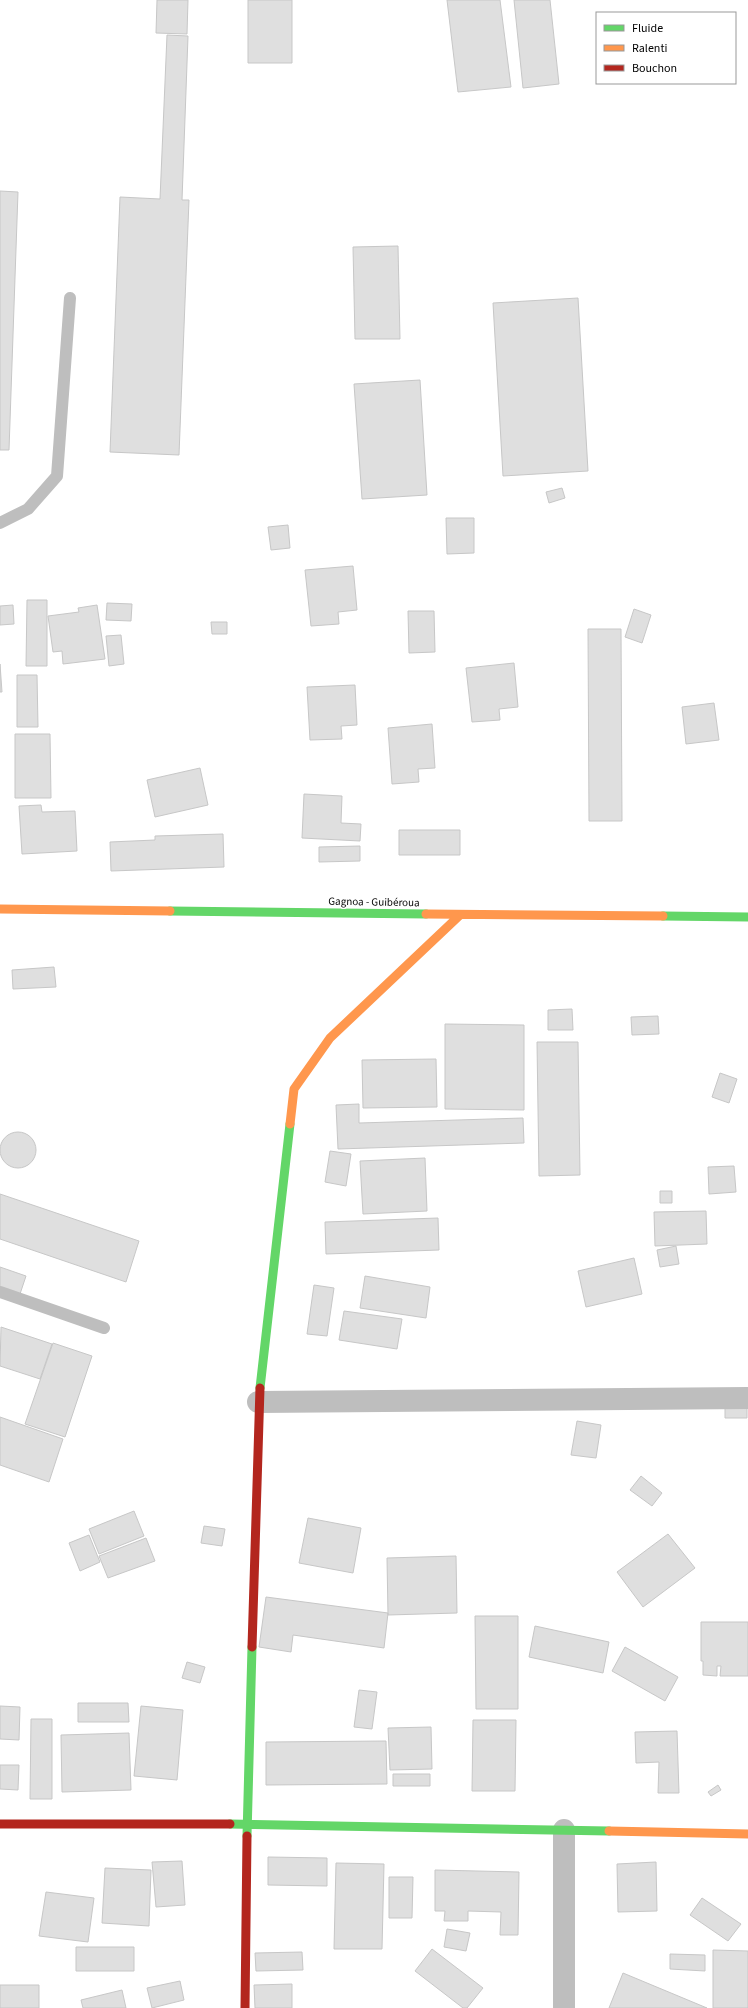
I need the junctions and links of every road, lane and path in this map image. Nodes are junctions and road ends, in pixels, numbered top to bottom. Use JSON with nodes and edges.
{"nodes":[{"id":1,"x":70,"y":298,"type":"dead end"},
{"id":2,"x":0,"y":523,"type":"edge"},
{"id":3,"x":0,"y":910,"type":"edge"},
{"id":4,"x":460,"y":915,"type":"junction"},
{"id":5,"x":748,"y":917,"type":"edge"},
{"id":6,"x":0,"y":1292,"type":"edge"},
{"id":7,"x":104,"y":1328,"type":"dead end"},
{"id":8,"x":748,"y":1398,"type":"edge"},
{"id":9,"x":258,"y":1402,"type":"junction"},
{"id":10,"x":0,"y":1824,"type":"edge"},
{"id":11,"x":247,"y":1824,"type":"junction"},
{"id":12,"x":564,"y":1830,"type":"junction"},
{"id":13,"x":748,"y":1834,"type":"edge"},
{"id":14,"x":245,"y":2008,"type":"edge"},
{"id":15,"x":564,"y":2008,"type":"edge"}],
"edges":[{"from":1,"to":2,"type":"lane"},
{"from":3,"to":4,"type":"street","name":"Gagnoa - Guibéroua"},
{"from":4,"to":5,"type":"street","name":"Gagnoa - Guibéroua"},
{"from":4,"to":9,"type":"street"},
{"from":6,"to":7,"type":"lane"},
{"from":8,"to":9,"type":"street"},
{"from":9,"to":11,"type":"street"},
{"from":10,"to":11,"type":"street"},
{"from":11,"to":12,"type":"street"},
{"from":11,"to":14,"type":"street"},
{"from":12,"to":13,"type":"street"},
{"from":12,"to":15,"type":"street"}]}
